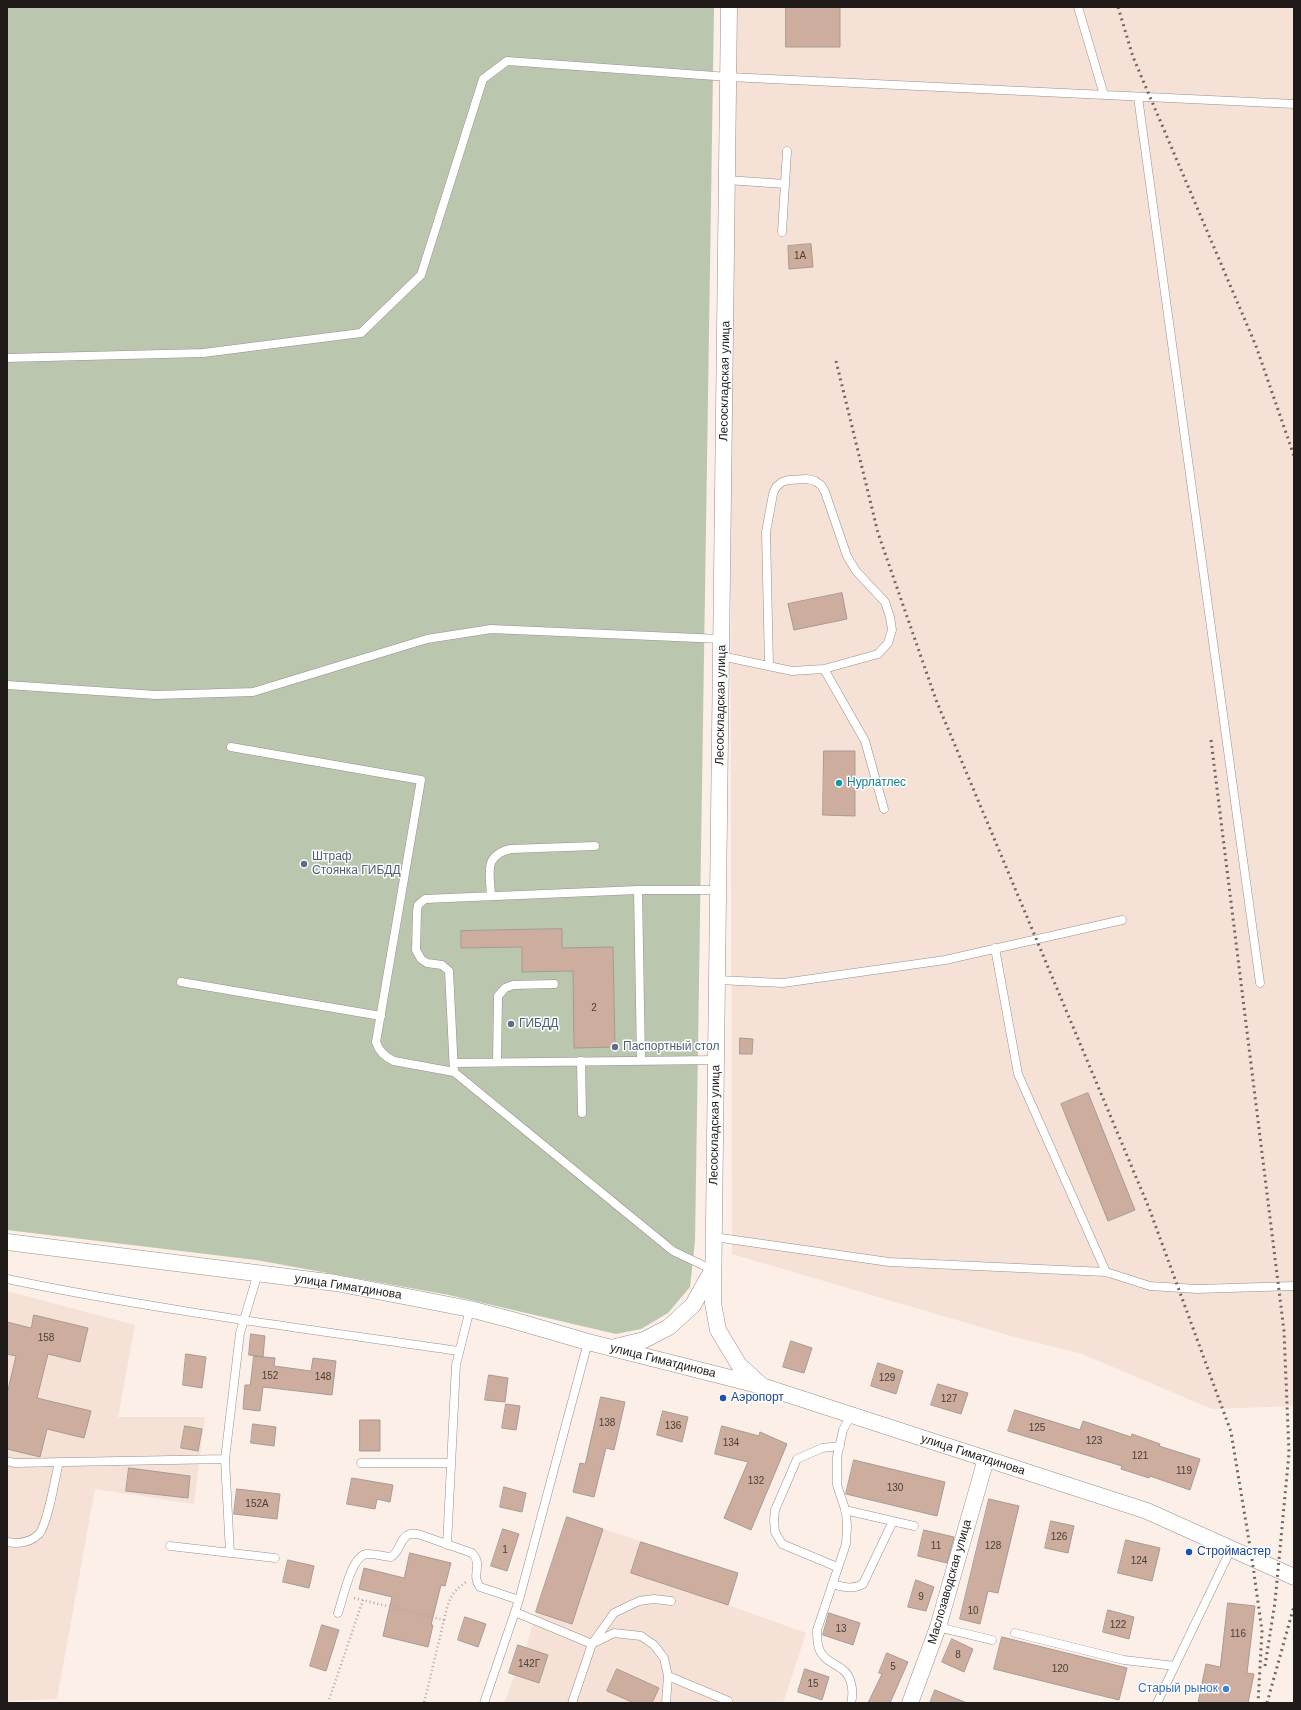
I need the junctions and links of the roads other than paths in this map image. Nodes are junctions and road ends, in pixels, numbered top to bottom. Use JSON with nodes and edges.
{"nodes":[{"id":1,"x":730,"y":7,"type":"edge"},
{"id":2,"x":1078,"y":7,"type":"edge"},
{"id":3,"x":729,"y":77,"type":"junction"},
{"id":4,"x":1104,"y":95,"type":"junction"},
{"id":5,"x":1138,"y":97,"type":"junction"},
{"id":6,"x":1294,"y":104,"type":"edge"},
{"id":7,"x":787,"y":151,"type":"dead end"},
{"id":8,"x":727,"y":180,"type":"junction"},
{"id":9,"x":785,"y":184,"type":"junction"},
{"id":10,"x":782,"y":232,"type":"dead end"},
{"id":11,"x":7,"y":358,"type":"edge"},
{"id":12,"x":722,"y":639,"type":"junction"},
{"id":13,"x":721,"y":656,"type":"junction"},
{"id":14,"x":769,"y":666,"type":"junction"},
{"id":15,"x":824,"y":670,"type":"junction"},
{"id":16,"x":7,"y":685,"type":"edge"},
{"id":17,"x":231,"y":748,"type":"dead end"},
{"id":18,"x":884,"y":809,"type":"dead end"},
{"id":19,"x":595,"y":846,"type":"dead end"},
{"id":20,"x":638,"y":890,"type":"junction"},
{"id":21,"x":718,"y":890,"type":"junction"},
{"id":22,"x":491,"y":896,"type":"junction"},
{"id":23,"x":1122,"y":920,"type":"dead end"},
{"id":24,"x":995,"y":948,"type":"junction"},
{"id":25,"x":717,"y":980,"type":"junction"},
{"id":26,"x":181,"y":982,"type":"dead end"},
{"id":27,"x":1260,"y":983,"type":"dead end"},
{"id":28,"x":554,"y":984,"type":"dead end"},
{"id":29,"x":381,"y":1016,"type":"junction"},
{"id":30,"x":641,"y":1060,"type":"junction"},
{"id":31,"x":716,"y":1060,"type":"junction"},
{"id":32,"x":581,"y":1061,"type":"junction"},
{"id":33,"x":497,"y":1062,"type":"junction"},
{"id":34,"x":454,"y":1063,"type":"junction"},
{"id":35,"x":454,"y":1072,"type":"junction"},
{"id":36,"x":582,"y":1113,"type":"dead end"},
{"id":37,"x":714,"y":1237,"type":"junction"},
{"id":38,"x":7,"y":1242,"type":"edge"},
{"id":39,"x":713,"y":1270,"type":"junction"},
{"id":40,"x":1106,"y":1272,"type":"junction"},
{"id":41,"x":258,"y":1273,"type":"junction"},
{"id":42,"x":7,"y":1279,"type":"edge"},
{"id":43,"x":1294,"y":1286,"type":"edge"},
{"id":44,"x":470,"y":1309,"type":"junction"},
{"id":45,"x":242,"y":1320,"type":"junction"},
{"id":46,"x":588,"y":1342,"type":"junction"},
{"id":47,"x":612,"y":1348,"type":"junction"},
{"id":48,"x":459,"y":1351,"type":"junction"},
{"id":49,"x":762,"y":1386,"type":"junction"},
{"id":50,"x":851,"y":1415,"type":"junction"},
{"id":51,"x":840,"y":1446,"type":"junction"},
{"id":52,"x":225,"y":1459,"type":"junction"},
{"id":53,"x":986,"y":1459,"type":"junction"},
{"id":54,"x":7,"y":1461,"type":"edge"},
{"id":55,"x":59,"y":1462,"type":"junction"},
{"id":56,"x":361,"y":1463,"type":"dead end"},
{"id":57,"x":451,"y":1463,"type":"junction"},
{"id":58,"x":845,"y":1510,"type":"junction"},
{"id":59,"x":893,"y":1521,"type":"junction"},
{"id":60,"x":914,"y":1526,"type":"dead end"},
{"id":61,"x":7,"y":1542,"type":"edge"},
{"id":62,"x":447,"y":1545,"type":"junction"},
{"id":63,"x":170,"y":1546,"type":"dead end"},
{"id":64,"x":1232,"y":1549,"type":"junction"},
{"id":65,"x":230,"y":1553,"type":"junction"},
{"id":66,"x":275,"y":1558,"type":"dead end"},
{"id":67,"x":837,"y":1567,"type":"junction"},
{"id":68,"x":1294,"y":1577,"type":"edge"},
{"id":69,"x":832,"y":1584,"type":"junction"},
{"id":70,"x":519,"y":1600,"type":"junction"},
{"id":71,"x":671,"y":1600,"type":"dead end"},
{"id":72,"x":515,"y":1612,"type":"junction"},
{"id":73,"x":338,"y":1613,"type":"dead end"},
{"id":74,"x":938,"y":1627,"type":"junction"},
{"id":75,"x":1015,"y":1633,"type":"dead end"},
{"id":76,"x":992,"y":1640,"type":"dead end"},
{"id":77,"x":592,"y":1644,"type":"junction"},
{"id":78,"x":1175,"y":1666,"type":"junction"},
{"id":79,"x":668,"y":1676,"type":"junction"},
{"id":80,"x":728,"y":1701,"type":"dead end"},
{"id":81,"x":484,"y":1703,"type":"edge"},
{"id":82,"x":572,"y":1703,"type":"edge"},
{"id":83,"x":666,"y":1703,"type":"edge"},
{"id":84,"x":851,"y":1703,"type":"edge"},
{"id":85,"x":910,"y":1703,"type":"edge"},
{"id":86,"x":1157,"y":1703,"type":"edge"}],
"edges":[{"from":1,"to":3,"type":"street","name":"Лесоскладская улица"},
{"from":2,"to":4,"type":"lane"},
{"from":3,"to":4,"type":"lane"},
{"from":3,"to":8,"type":"street","name":"Лесоскладская улица"},
{"from":3,"to":11,"type":"lane"},
{"from":4,"to":5,"type":"lane"},
{"from":5,"to":6,"type":"lane"},
{"from":5,"to":27,"type":"lane"},
{"from":7,"to":9,"type":"lane"},
{"from":8,"to":9,"type":"lane"},
{"from":8,"to":12,"type":"street","name":"Лесоскладская улица"},
{"from":9,"to":10,"type":"lane"},
{"from":12,"to":13,"type":"street","name":"Лесоскладская улица"},
{"from":12,"to":16,"type":"lane"},
{"from":13,"to":14,"type":"lane"},
{"from":13,"to":21,"type":"street","name":"Лесоскладская улица"},
{"from":14,"to":15,"type":"lane"},
{"from":14,"to":15,"type":"lane"},
{"from":15,"to":18,"type":"lane"},
{"from":17,"to":29,"type":"lane"},
{"from":19,"to":22,"type":"lane"},
{"from":20,"to":21,"type":"lane"},
{"from":20,"to":22,"type":"lane"},
{"from":20,"to":30,"type":"lane"},
{"from":21,"to":25,"type":"street","name":"Лесоскладская улица"},
{"from":22,"to":34,"type":"lane"},
{"from":23,"to":24,"type":"lane"},
{"from":24,"to":25,"type":"lane"},
{"from":24,"to":40,"type":"lane"},
{"from":25,"to":31,"type":"street","name":"Лесоскладская улица"},
{"from":26,"to":29,"type":"lane"},
{"from":28,"to":33,"type":"lane"},
{"from":29,"to":35,"type":"lane"},
{"from":30,"to":31,"type":"lane"},
{"from":30,"to":32,"type":"lane"},
{"from":31,"to":37,"type":"street","name":"Лесоскладская улица"},
{"from":32,"to":33,"type":"lane"},
{"from":32,"to":36,"type":"lane"},
{"from":33,"to":34,"type":"lane"},
{"from":34,"to":35,"type":"lane"},
{"from":35,"to":39,"type":"lane"},
{"from":37,"to":39,"type":"street","name":"Лесоскладская улица"},
{"from":37,"to":40,"type":"lane"},
{"from":38,"to":41,"type":"street","name":"улица Гиматдинова"},
{"from":39,"to":47,"type":"street"},
{"from":39,"to":49,"type":"street","name":"Лесоскладская улица"},
{"from":40,"to":43,"type":"lane"},
{"from":41,"to":44,"type":"street","name":"улица Гиматдинова"},
{"from":41,"to":45,"type":"lane"},
{"from":42,"to":45,"type":"lane"},
{"from":44,"to":46,"type":"street","name":"улица Гиматдинова"},
{"from":44,"to":48,"type":"lane"},
{"from":45,"to":48,"type":"lane"},
{"from":45,"to":52,"type":"lane"},
{"from":46,"to":47,"type":"street","name":"улица Гиматдинова"},
{"from":46,"to":70,"type":"lane"},
{"from":47,"to":49,"type":"street","name":"улица Гиматдинова"},
{"from":48,"to":57,"type":"lane"},
{"from":49,"to":50,"type":"street","name":"улица Гиматдинова"},
{"from":50,"to":51,"type":"lane"},
{"from":50,"to":53,"type":"street","name":"улица Гиматдинова"},
{"from":51,"to":58,"type":"lane"},
{"from":51,"to":67,"type":"lane"},
{"from":52,"to":55,"type":"lane"},
{"from":52,"to":65,"type":"lane"},
{"from":53,"to":64,"type":"street","name":"улица Гиматдинова"},
{"from":53,"to":74,"type":"street","name":"Маслозаводская улица"},
{"from":54,"to":55,"type":"lane"},
{"from":55,"to":61,"type":"lane"},
{"from":56,"to":57,"type":"lane"},
{"from":57,"to":62,"type":"lane"},
{"from":58,"to":59,"type":"lane"},
{"from":58,"to":67,"type":"lane"},
{"from":59,"to":60,"type":"lane"},
{"from":59,"to":69,"type":"lane"},
{"from":62,"to":70,"type":"lane"},
{"from":62,"to":73,"type":"lane"},
{"from":63,"to":65,"type":"lane"},
{"from":64,"to":68,"type":"street","name":"улица Гиматдинова"},
{"from":64,"to":78,"type":"lane"},
{"from":65,"to":66,"type":"lane"},
{"from":67,"to":69,"type":"lane"},
{"from":69,"to":84,"type":"lane"},
{"from":70,"to":72,"type":"lane"},
{"from":71,"to":77,"type":"lane"},
{"from":72,"to":77,"type":"lane"},
{"from":72,"to":81,"type":"lane"},
{"from":74,"to":76,"type":"lane"},
{"from":74,"to":85,"type":"street","name":"Маслозаводская улица"},
{"from":75,"to":78,"type":"lane"},
{"from":77,"to":79,"type":"lane"},
{"from":77,"to":82,"type":"lane"},
{"from":78,"to":86,"type":"lane"},
{"from":79,"to":80,"type":"lane"},
{"from":79,"to":83,"type":"lane"}]}
